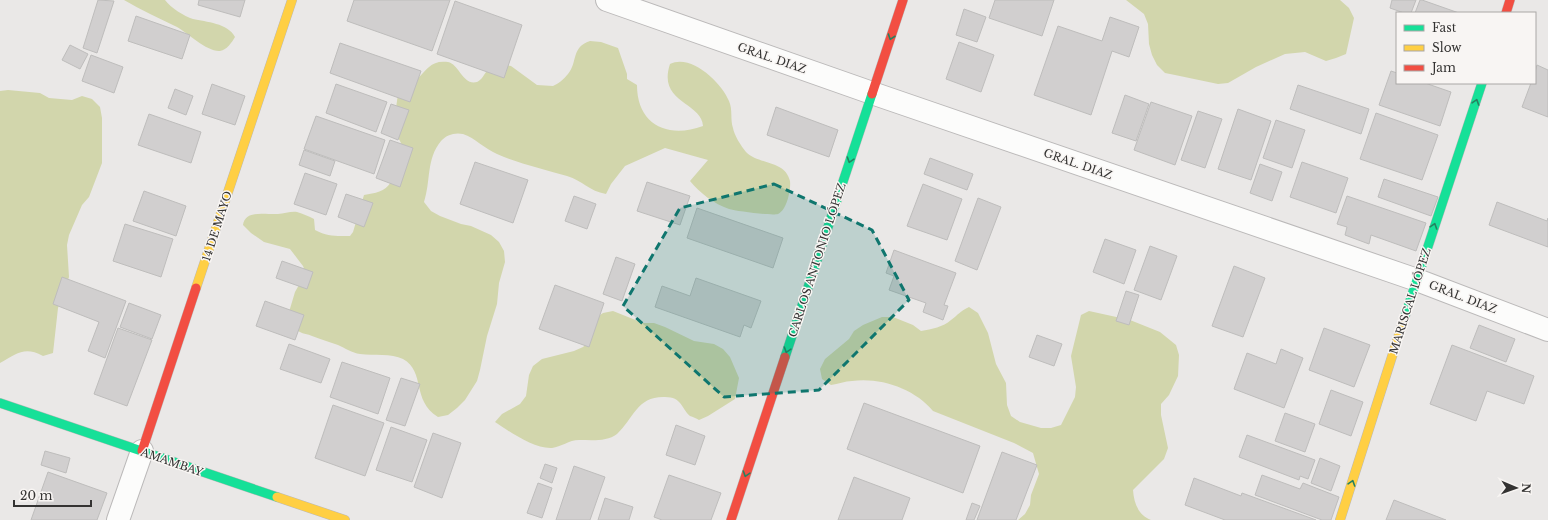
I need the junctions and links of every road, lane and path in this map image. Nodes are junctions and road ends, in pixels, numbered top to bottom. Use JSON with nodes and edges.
{"nodes":[{"id":1,"x":292,"y":0,"type":"edge"},
{"id":2,"x":607,"y":0,"type":"edge"},
{"id":3,"x":904,"y":0,"type":"edge"},
{"id":4,"x":1510,"y":0,"type":"edge"},
{"id":5,"x":1506,"y":12,"type":"edge"},
{"id":6,"x":1482,"y":84,"type":"edge"},
{"id":7,"x":872,"y":93,"type":"junction"},
{"id":8,"x":1416,"y":280,"type":"junction"},
{"id":9,"x":1548,"y":330,"type":"edge"},
{"id":10,"x":0,"y":402,"type":"edge"},
{"id":11,"x":142,"y":451,"type":"junction"},
{"id":12,"x":118,"y":520,"type":"edge"},
{"id":13,"x":345,"y":520,"type":"edge"},
{"id":14,"x":731,"y":520,"type":"edge"},
{"id":15,"x":1340,"y":520,"type":"edge"}],
"edges":[{"from":1,"to":11,"type":"main road","name":"14 DE MAYO"},
{"from":2,"to":7,"type":"street","name":"GRAL. DIAZ"},
{"from":3,"to":7,"type":"main road","name":"CARLOS ANTONIO LÓPEZ","one_way":true},
{"from":4,"to":5,"type":"main road"},
{"from":8,"to":6,"type":"main road","name":"MARISCAL LÓPEZ","one_way":true},
{"from":7,"to":8,"type":"street","name":"GRAL. DIAZ"},
{"from":7,"to":14,"type":"main road","name":"CARLOS ANTONIO LÓPEZ","one_way":true},
{"from":8,"to":9,"type":"street","name":"GRAL. DIAZ"},
{"from":15,"to":8,"type":"main road","name":"MARISCAL LÓPEZ","one_way":true},
{"from":10,"to":11,"type":"main road","name":"AMAMBAY"},
{"from":11,"to":12,"type":"street"},
{"from":11,"to":13,"type":"main road","name":"AMAMBAY"}]}
